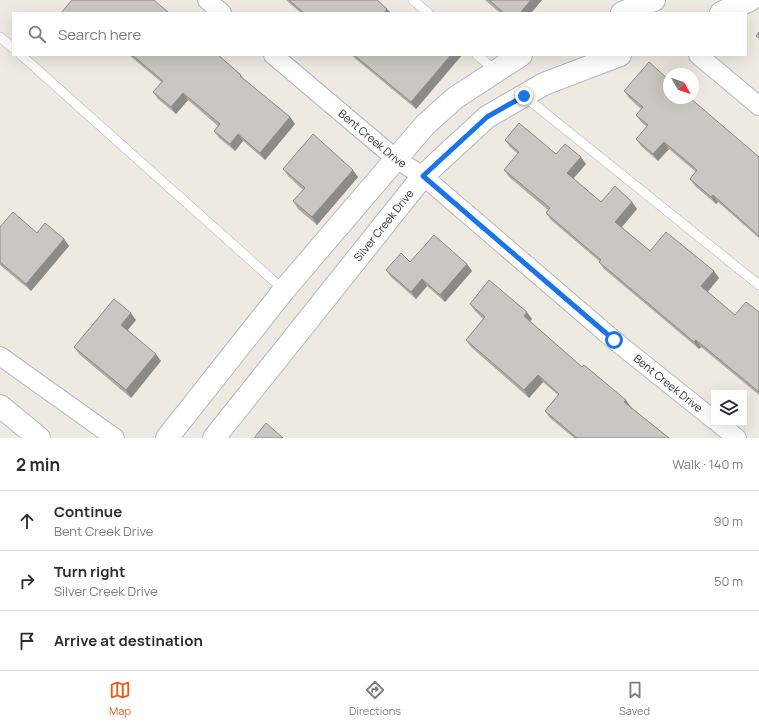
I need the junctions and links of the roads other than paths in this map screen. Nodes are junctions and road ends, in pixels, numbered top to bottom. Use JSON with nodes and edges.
{"nodes":[{"id":1,"x":207,"y":0,"type":"edge"},
{"id":2,"x":413,"y":0,"type":"edge"},
{"id":3,"x":750,"y":0,"type":"edge"},
{"id":4,"x":221,"y":12,"type":"edge"},
{"id":5,"x":427,"y":12,"type":"edge"},
{"id":6,"x":723,"y":12,"type":"edge"},
{"id":7,"x":0,"y":37,"type":"edge"},
{"id":8,"x":12,"y":47,"type":"edge"},
{"id":9,"x":22,"y":56,"type":"edge"},
{"id":10,"x":273,"y":56,"type":"edge"},
{"id":11,"x":478,"y":56,"type":"edge"},
{"id":12,"x":519,"y":56,"type":"edge"},
{"id":13,"x":617,"y":56,"type":"edge"},
{"id":14,"x":699,"y":56,"type":"edge"},
{"id":15,"x":496,"y":71,"type":"junction"},
{"id":16,"x":524,"y":96,"type":"junction"},
{"id":17,"x":759,"y":106,"type":"edge"},
{"id":18,"x":396,"y":158,"type":"junction"},
{"id":19,"x":423,"y":176,"type":"junction"},
{"id":20,"x":759,"y":285,"type":"edge"},
{"id":21,"x":284,"y":290,"type":"junction"},
{"id":22,"x":0,"y":356,"type":"edge"},
{"id":23,"x":0,"y":406,"type":"edge"},
{"id":24,"x":711,"y":418,"type":"edge"},
{"id":25,"x":722,"y":426,"type":"edge"},
{"id":26,"x":39,"y":438,"type":"edge"},
{"id":27,"x":115,"y":438,"type":"edge"},
{"id":28,"x":167,"y":438,"type":"edge"},
{"id":29,"x":214,"y":438,"type":"edge"},
{"id":30,"x":737,"y":438,"type":"edge"}],
"edges":[{"from":1,"to":4,"type":"street"},
{"from":2,"to":5,"type":"lane"},
{"from":3,"to":6,"type":"street"},
{"from":7,"to":8,"type":"lane"},
{"from":9,"to":21,"type":"lane"},
{"from":10,"to":18,"type":"street","name":"Bent Creek Drive"},
{"from":11,"to":15,"type":"lane"},
{"from":12,"to":15,"type":"street"},
{"from":13,"to":16,"type":"street","name":"Silver Creek Drive"},
{"from":14,"to":17,"type":"street"},
{"from":15,"to":18,"type":"street"},
{"from":16,"to":19,"type":"street","name":"Silver Creek Drive"},
{"from":16,"to":20,"type":"lane"},
{"from":18,"to":19,"type":"street","name":"Bent Creek Drive"},
{"from":18,"to":21,"type":"street"},
{"from":19,"to":24,"type":"street","name":"Bent Creek Drive"},
{"from":19,"to":29,"type":"street","name":"Silver Creek Drive"},
{"from":21,"to":28,"type":"street"},
{"from":22,"to":27,"type":"street"},
{"from":23,"to":26,"type":"street"},
{"from":25,"to":30,"type":"street"}]}
